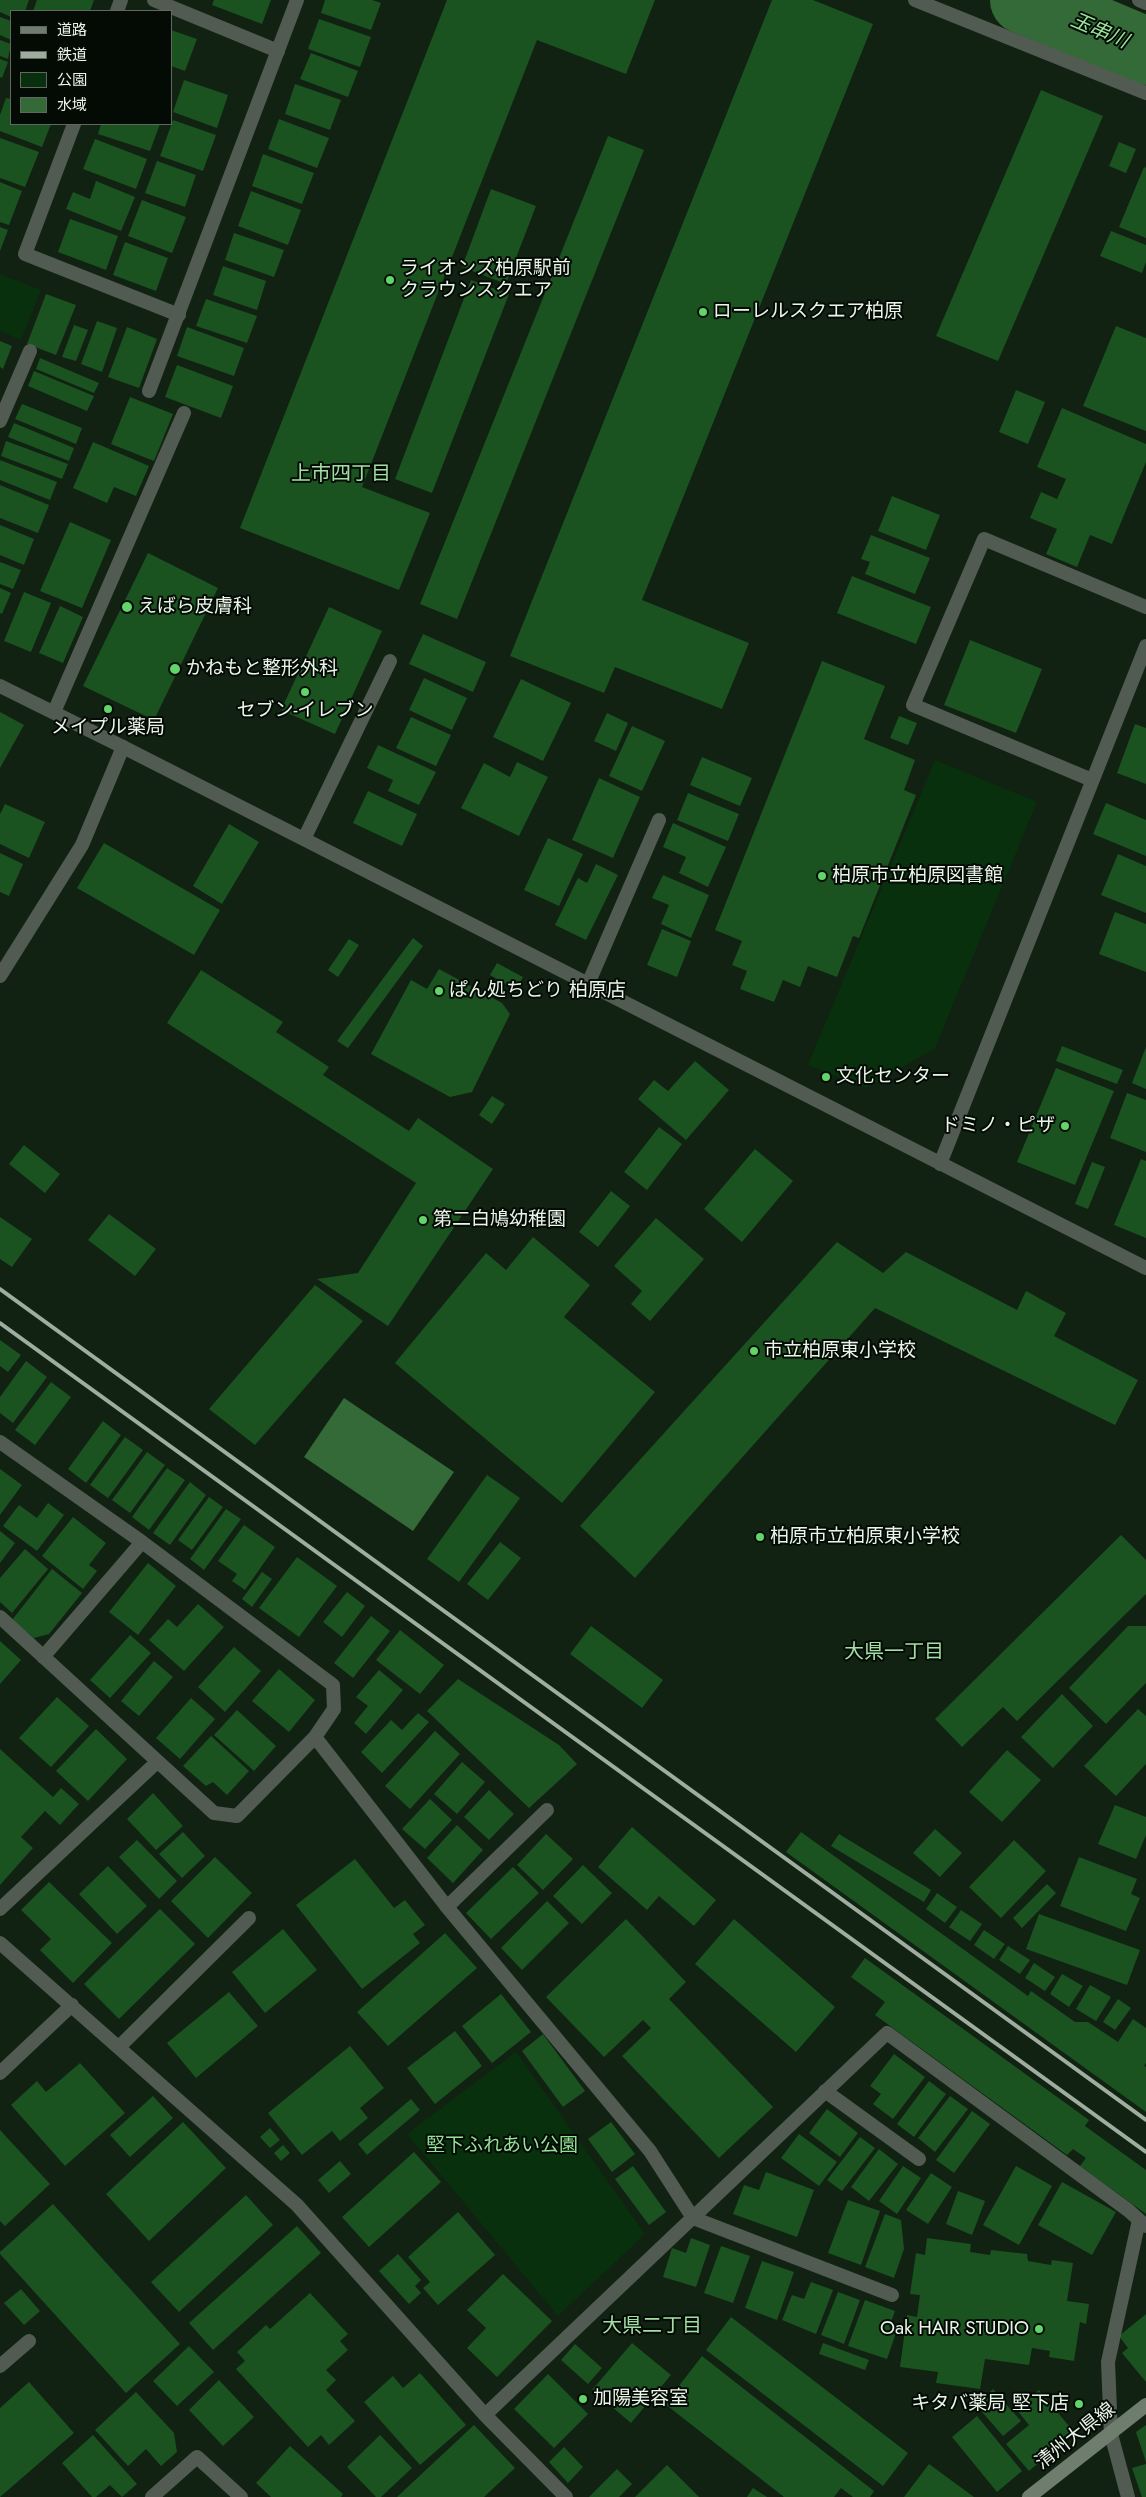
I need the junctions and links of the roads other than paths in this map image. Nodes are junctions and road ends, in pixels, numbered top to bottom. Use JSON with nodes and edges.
{"nodes":[{"id":1,"x":154,"y":0,"type":"edge"},
{"id":2,"x":297,"y":0,"type":"edge"},
{"id":3,"x":916,"y":0,"type":"edge"},
{"id":4,"x":1138,"y":0,"type":"edge"},
{"id":5,"x":1146,"y":3,"type":"edge"},
{"id":6,"x":278,"y":51,"type":"junction"},
{"id":7,"x":1146,"y":93,"type":"edge"},
{"id":8,"x":74,"y":125,"type":"edge"},
{"id":9,"x":179,"y":315,"type":"junction"},
{"id":10,"x":30,"y":351,"type":"dead end"},
{"id":11,"x":149,"y":391,"type":"dead end"},
{"id":12,"x":184,"y":413,"type":"dead end"},
{"id":13,"x":0,"y":421,"type":"edge"},
{"id":14,"x":1146,"y":607,"type":"edge"},
{"id":15,"x":1146,"y":646,"type":"edge"},
{"id":16,"x":390,"y":661,"type":"dead end"},
{"id":17,"x":0,"y":686,"type":"edge"},
{"id":18,"x":54,"y":712,"type":"junction"},
{"id":19,"x":123,"y":747,"type":"junction"},
{"id":20,"x":1092,"y":780,"type":"junction"},
{"id":21,"x":659,"y":820,"type":"dead end"},
{"id":22,"x":304,"y":839,"type":"junction"},
{"id":23,"x":0,"y":976,"type":"edge"},
{"id":24,"x":588,"y":984,"type":"junction"},
{"id":25,"x":940,"y":1164,"type":"junction"},
{"id":26,"x":1146,"y":1268,"type":"edge"},
{"id":27,"x":0,"y":1442,"type":"edge"},
{"id":28,"x":142,"y":1542,"type":"junction"},
{"id":29,"x":0,"y":1617,"type":"edge"},
{"id":30,"x":43,"y":1657,"type":"junction"},
{"id":31,"x":315,"y":1737,"type":"junction"},
{"id":32,"x":157,"y":1762,"type":"junction"},
{"id":33,"x":547,"y":1810,"type":"dead end"},
{"id":34,"x":447,"y":1907,"type":"junction"},
{"id":35,"x":0,"y":1909,"type":"edge"},
{"id":36,"x":249,"y":1918,"type":"dead end"},
{"id":37,"x":0,"y":1943,"type":"edge"},
{"id":38,"x":72,"y":2005,"type":"junction"},
{"id":39,"x":119,"y":2047,"type":"junction"},
{"id":40,"x":0,"y":2073,"type":"edge"},
{"id":41,"x":825,"y":2091,"type":"junction"},
{"id":42,"x":919,"y":2159,"type":"dead end"},
{"id":43,"x":693,"y":2218,"type":"junction"},
{"id":44,"x":1142,"y":2223,"type":"edge"},
{"id":45,"x":892,"y":2295,"type":"dead end"},
{"id":46,"x":29,"y":2341,"type":"dead end"},
{"id":47,"x":0,"y":2366,"type":"edge"},
{"id":48,"x":1146,"y":2405,"type":"edge"},
{"id":49,"x":485,"y":2415,"type":"junction"},
{"id":50,"x":1111,"y":2434,"type":"junction"},
{"id":51,"x":152,"y":2497,"type":"edge"},
{"id":52,"x":240,"y":2497,"type":"edge"},
{"id":53,"x":566,"y":2497,"type":"edge"},
{"id":54,"x":1029,"y":2497,"type":"edge"},
{"id":55,"x":1128,"y":2497,"type":"edge"}],
"edges":[{"from":1,"to":6,"type":"street"},
{"from":2,"to":6,"type":"street"},
{"from":3,"to":7,"type":"street"},
{"from":4,"to":5,"type":"street"},
{"from":6,"to":9,"type":"street"},
{"from":8,"to":9,"type":"street"},
{"from":9,"to":11,"type":"street"},
{"from":10,"to":13,"type":"street"},
{"from":12,"to":18,"type":"street"},
{"from":14,"to":20,"type":"street"},
{"from":15,"to":20,"type":"street"},
{"from":16,"to":22,"type":"street"},
{"from":17,"to":18,"type":"street"},
{"from":18,"to":19,"type":"street"},
{"from":19,"to":22,"type":"street"},
{"from":19,"to":23,"type":"street"},
{"from":20,"to":25,"type":"street"},
{"from":21,"to":24,"type":"street"},
{"from":22,"to":24,"type":"street"},
{"from":24,"to":25,"type":"street"},
{"from":25,"to":26,"type":"street"},
{"from":27,"to":28,"type":"street"},
{"from":28,"to":30,"type":"street"},
{"from":28,"to":31,"type":"street"},
{"from":29,"to":30,"type":"street"},
{"from":30,"to":32,"type":"street"},
{"from":31,"to":32,"type":"street"},
{"from":31,"to":34,"type":"street"},
{"from":32,"to":35,"type":"street"},
{"from":33,"to":34,"type":"street"},
{"from":34,"to":43,"type":"street"},
{"from":36,"to":39,"type":"street"},
{"from":37,"to":38,"type":"street"},
{"from":38,"to":39,"type":"street"},
{"from":38,"to":40,"type":"street"},
{"from":39,"to":49,"type":"street"},
{"from":41,"to":42,"type":"street"},
{"from":41,"to":43,"type":"street"},
{"from":41,"to":44,"type":"street"},
{"from":43,"to":45,"type":"street"},
{"from":43,"to":49,"type":"street"},
{"from":44,"to":50,"type":"street"},
{"from":46,"to":47,"type":"street"},
{"from":48,"to":50,"type":"main road","name":"清州大県線"},
{"from":49,"to":53,"type":"street"},
{"from":50,"to":54,"type":"main road","name":"清州大県線"},
{"from":50,"to":55,"type":"street"},
{"from":51,"to":52,"type":"street"}]}
